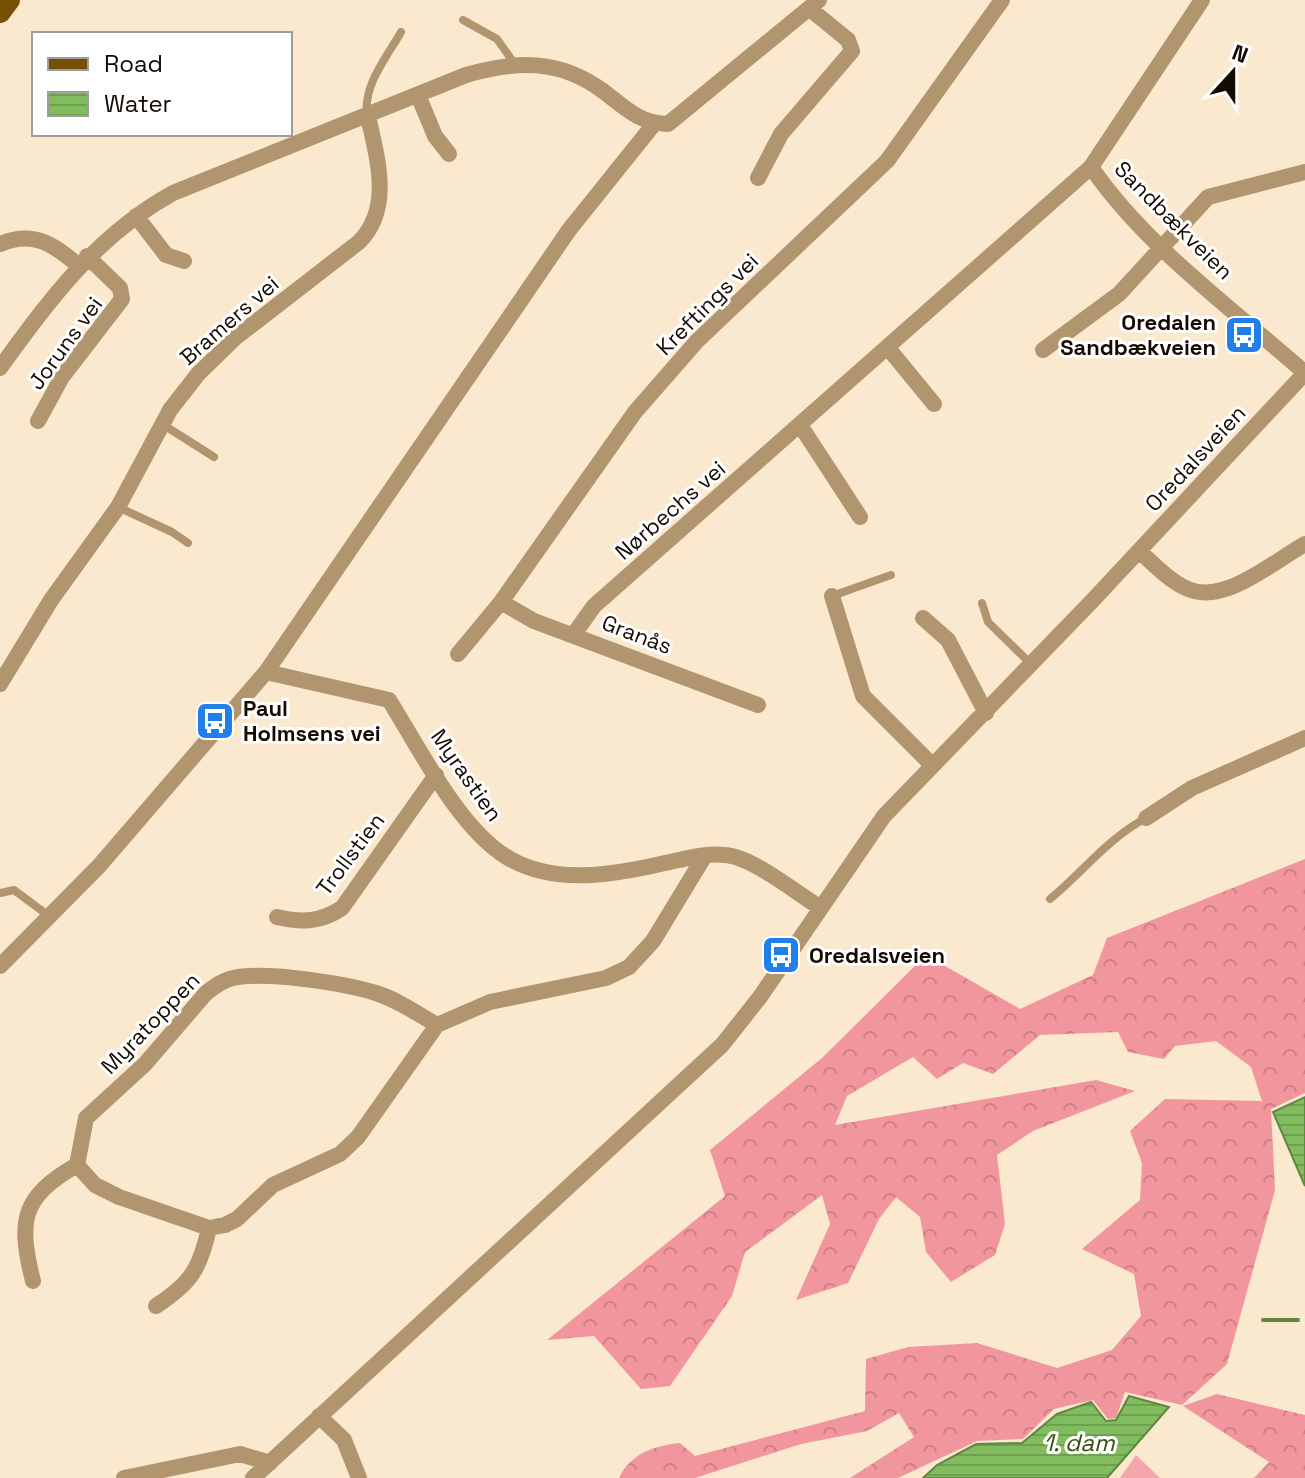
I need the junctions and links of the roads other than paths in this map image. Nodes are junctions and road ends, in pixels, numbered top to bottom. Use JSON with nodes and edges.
{"nodes":[{"id":1,"x":9,"y":0,"type":"edge"},
{"id":2,"x":1002,"y":0,"type":"edge"},
{"id":3,"x":1202,"y":0,"type":"edge"},
{"id":4,"x":814,"y":4,"type":"edge"},
{"id":5,"x":0,"y":12,"type":"edge"},
{"id":6,"x":463,"y":20,"type":"dead end"},
{"id":7,"x":401,"y":32,"type":"dead end"},
{"id":8,"x":514,"y":63,"type":"junction"},
{"id":9,"x":418,"y":95,"type":"junction"},
{"id":10,"x":368,"y":116,"type":"junction"},
{"id":11,"x":654,"y":124,"type":"junction"},
{"id":12,"x":449,"y":154,"type":"dead end"},
{"id":13,"x":1091,"y":167,"type":"junction"},
{"id":14,"x":1305,"y":172,"type":"edge"},
{"id":15,"x":758,"y":178,"type":"dead end"},
{"id":16,"x":136,"y":216,"type":"junction"},
{"id":17,"x":0,"y":244,"type":"edge"},
{"id":18,"x":1161,"y":245,"type":"junction"},
{"id":19,"x":83,"y":261,"type":"junction"},
{"id":20,"x":184,"y":261,"type":"dead end"},
{"id":21,"x":888,"y":348,"type":"junction"},
{"id":22,"x":1043,"y":350,"type":"dead end"},
{"id":23,"x":1,"y":366,"type":"edge"},
{"id":24,"x":1305,"y":373,"type":"edge"},
{"id":25,"x":934,"y":404,"type":"dead end"},
{"id":26,"x":38,"y":421,"type":"dead end"},
{"id":27,"x":161,"y":424,"type":"junction"},
{"id":28,"x":800,"y":425,"type":"junction"},
{"id":29,"x":214,"y":457,"type":"dead end"},
{"id":30,"x":118,"y":507,"type":"junction"},
{"id":31,"x":860,"y":517,"type":"dead end"},
{"id":32,"x":188,"y":543,"type":"dead end"},
{"id":33,"x":1305,"y":544,"type":"edge"},
{"id":34,"x":1139,"y":551,"type":"junction"},
{"id":35,"x":891,"y":575,"type":"dead end"},
{"id":36,"x":832,"y":596,"type":"joint"},
{"id":37,"x":501,"y":602,"type":"junction"},
{"id":38,"x":982,"y":603,"type":"dead end"},
{"id":39,"x":923,"y":618,"type":"dead end"},
{"id":40,"x":574,"y":634,"type":"junction"},
{"id":41,"x":458,"y":654,"type":"dead end"},
{"id":42,"x":1031,"y":664,"type":"junction"},
{"id":43,"x":266,"y":672,"type":"junction"},
{"id":44,"x":0,"y":684,"type":"edge"},
{"id":45,"x":758,"y":705,"type":"dead end"},
{"id":46,"x":986,"y":713,"type":"junction"},
{"id":47,"x":1305,"y":738,"type":"edge"},
{"id":48,"x":932,"y":765,"type":"junction"},
{"id":49,"x":436,"y":775,"type":"junction"},
{"id":50,"x":1146,"y":818,"type":"joint"},
{"id":51,"x":704,"y":857,"type":"junction"},
{"id":52,"x":0,"y":893,"type":"edge"},
{"id":53,"x":1050,"y":899,"type":"dead end"},
{"id":54,"x":821,"y":908,"type":"junction"},
{"id":55,"x":49,"y":916,"type":"junction"},
{"id":56,"x":277,"y":917,"type":"dead end"},
{"id":57,"x":0,"y":966,"type":"edge"},
{"id":58,"x":437,"y":1025,"type":"junction"},
{"id":59,"x":77,"y":1165,"type":"junction"},
{"id":60,"x":209,"y":1228,"type":"junction"},
{"id":61,"x":33,"y":1281,"type":"dead end"},
{"id":62,"x":156,"y":1306,"type":"dead end"},
{"id":63,"x":319,"y":1416,"type":"junction"},
{"id":64,"x":270,"y":1463,"type":"junction"},
{"id":65,"x":124,"y":1478,"type":"edge"},
{"id":66,"x":253,"y":1478,"type":"edge"},
{"id":67,"x":359,"y":1478,"type":"edge"}],
"edges":[{"from":1,"to":5,"type":"main road"},
{"from":2,"to":37,"type":"street","name":"Kreftings vei"},
{"from":3,"to":13,"type":"street","name":"Sandbækveien"},
{"from":4,"to":11,"type":"street"},
{"from":4,"to":15,"type":"street"},
{"from":6,"to":8,"type":"lane"},
{"from":7,"to":10,"type":"lane"},
{"from":8,"to":9,"type":"street","name":"Joruns vei"},
{"from":8,"to":11,"type":"street","name":"Joruns vei"},
{"from":9,"to":10,"type":"street","name":"Joruns vei"},
{"from":9,"to":12,"type":"street"},
{"from":10,"to":16,"type":"street","name":"Joruns vei"},
{"from":10,"to":27,"type":"street","name":"Bramers vei"},
{"from":11,"to":43,"type":"street"},
{"from":13,"to":18,"type":"street","name":"Sandbækveien"},
{"from":13,"to":21,"type":"street","name":"Nørbechs vei"},
{"from":14,"to":18,"type":"street"},
{"from":16,"to":19,"type":"street","name":"Joruns vei"},
{"from":16,"to":20,"type":"street"},
{"from":17,"to":19,"type":"street"},
{"from":18,"to":22,"type":"street"},
{"from":18,"to":24,"type":"street","name":"Sandbækveien"},
{"from":19,"to":23,"type":"street","name":"Joruns vei"},
{"from":19,"to":26,"type":"street","name":"Joruns vei"},
{"from":21,"to":25,"type":"street"},
{"from":21,"to":28,"type":"street","name":"Nørbechs vei"},
{"from":24,"to":34,"type":"street","name":"Oredalsveien"},
{"from":27,"to":29,"type":"lane"},
{"from":27,"to":30,"type":"street","name":"Bramers vei"},
{"from":28,"to":31,"type":"street"},
{"from":28,"to":40,"type":"street","name":"Nørbechs vei"},
{"from":30,"to":32,"type":"lane"},
{"from":30,"to":44,"type":"street","name":"Bramers vei"},
{"from":33,"to":34,"type":"street"},
{"from":34,"to":42,"type":"street","name":"Oredalsveien"},
{"from":35,"to":36,"type":"lane"},
{"from":36,"to":48,"type":"street"},
{"from":37,"to":40,"type":"street","name":"Granås"},
{"from":37,"to":41,"type":"street","name":"Kreftings vei"},
{"from":38,"to":42,"type":"lane"},
{"from":39,"to":46,"type":"street"},
{"from":40,"to":45,"type":"street","name":"Granås"},
{"from":42,"to":46,"type":"street","name":"Oredalsveien"},
{"from":43,"to":49,"type":"street","name":"Myrastien"},
{"from":43,"to":55,"type":"street"},
{"from":46,"to":48,"type":"street","name":"Oredalsveien"},
{"from":47,"to":50,"type":"street"},
{"from":48,"to":54,"type":"street","name":"Oredalsveien"},
{"from":49,"to":51,"type":"street","name":"Myrastien"},
{"from":49,"to":56,"type":"street","name":"Trollstien"},
{"from":50,"to":53,"type":"lane"},
{"from":51,"to":54,"type":"street","name":"Myrastien"},
{"from":51,"to":58,"type":"street"},
{"from":52,"to":55,"type":"lane"},
{"from":54,"to":63,"type":"street","name":"Oredalsveien"},
{"from":55,"to":57,"type":"street"},
{"from":58,"to":59,"type":"street","name":"Myratoppen"},
{"from":58,"to":60,"type":"street"},
{"from":59,"to":60,"type":"street"},
{"from":59,"to":61,"type":"street"},
{"from":60,"to":62,"type":"street"},
{"from":63,"to":64,"type":"street","name":"Oredalsveien"},
{"from":63,"to":67,"type":"street"},
{"from":64,"to":65,"type":"street"},
{"from":64,"to":66,"type":"street","name":"Oredalsveien"}]}
